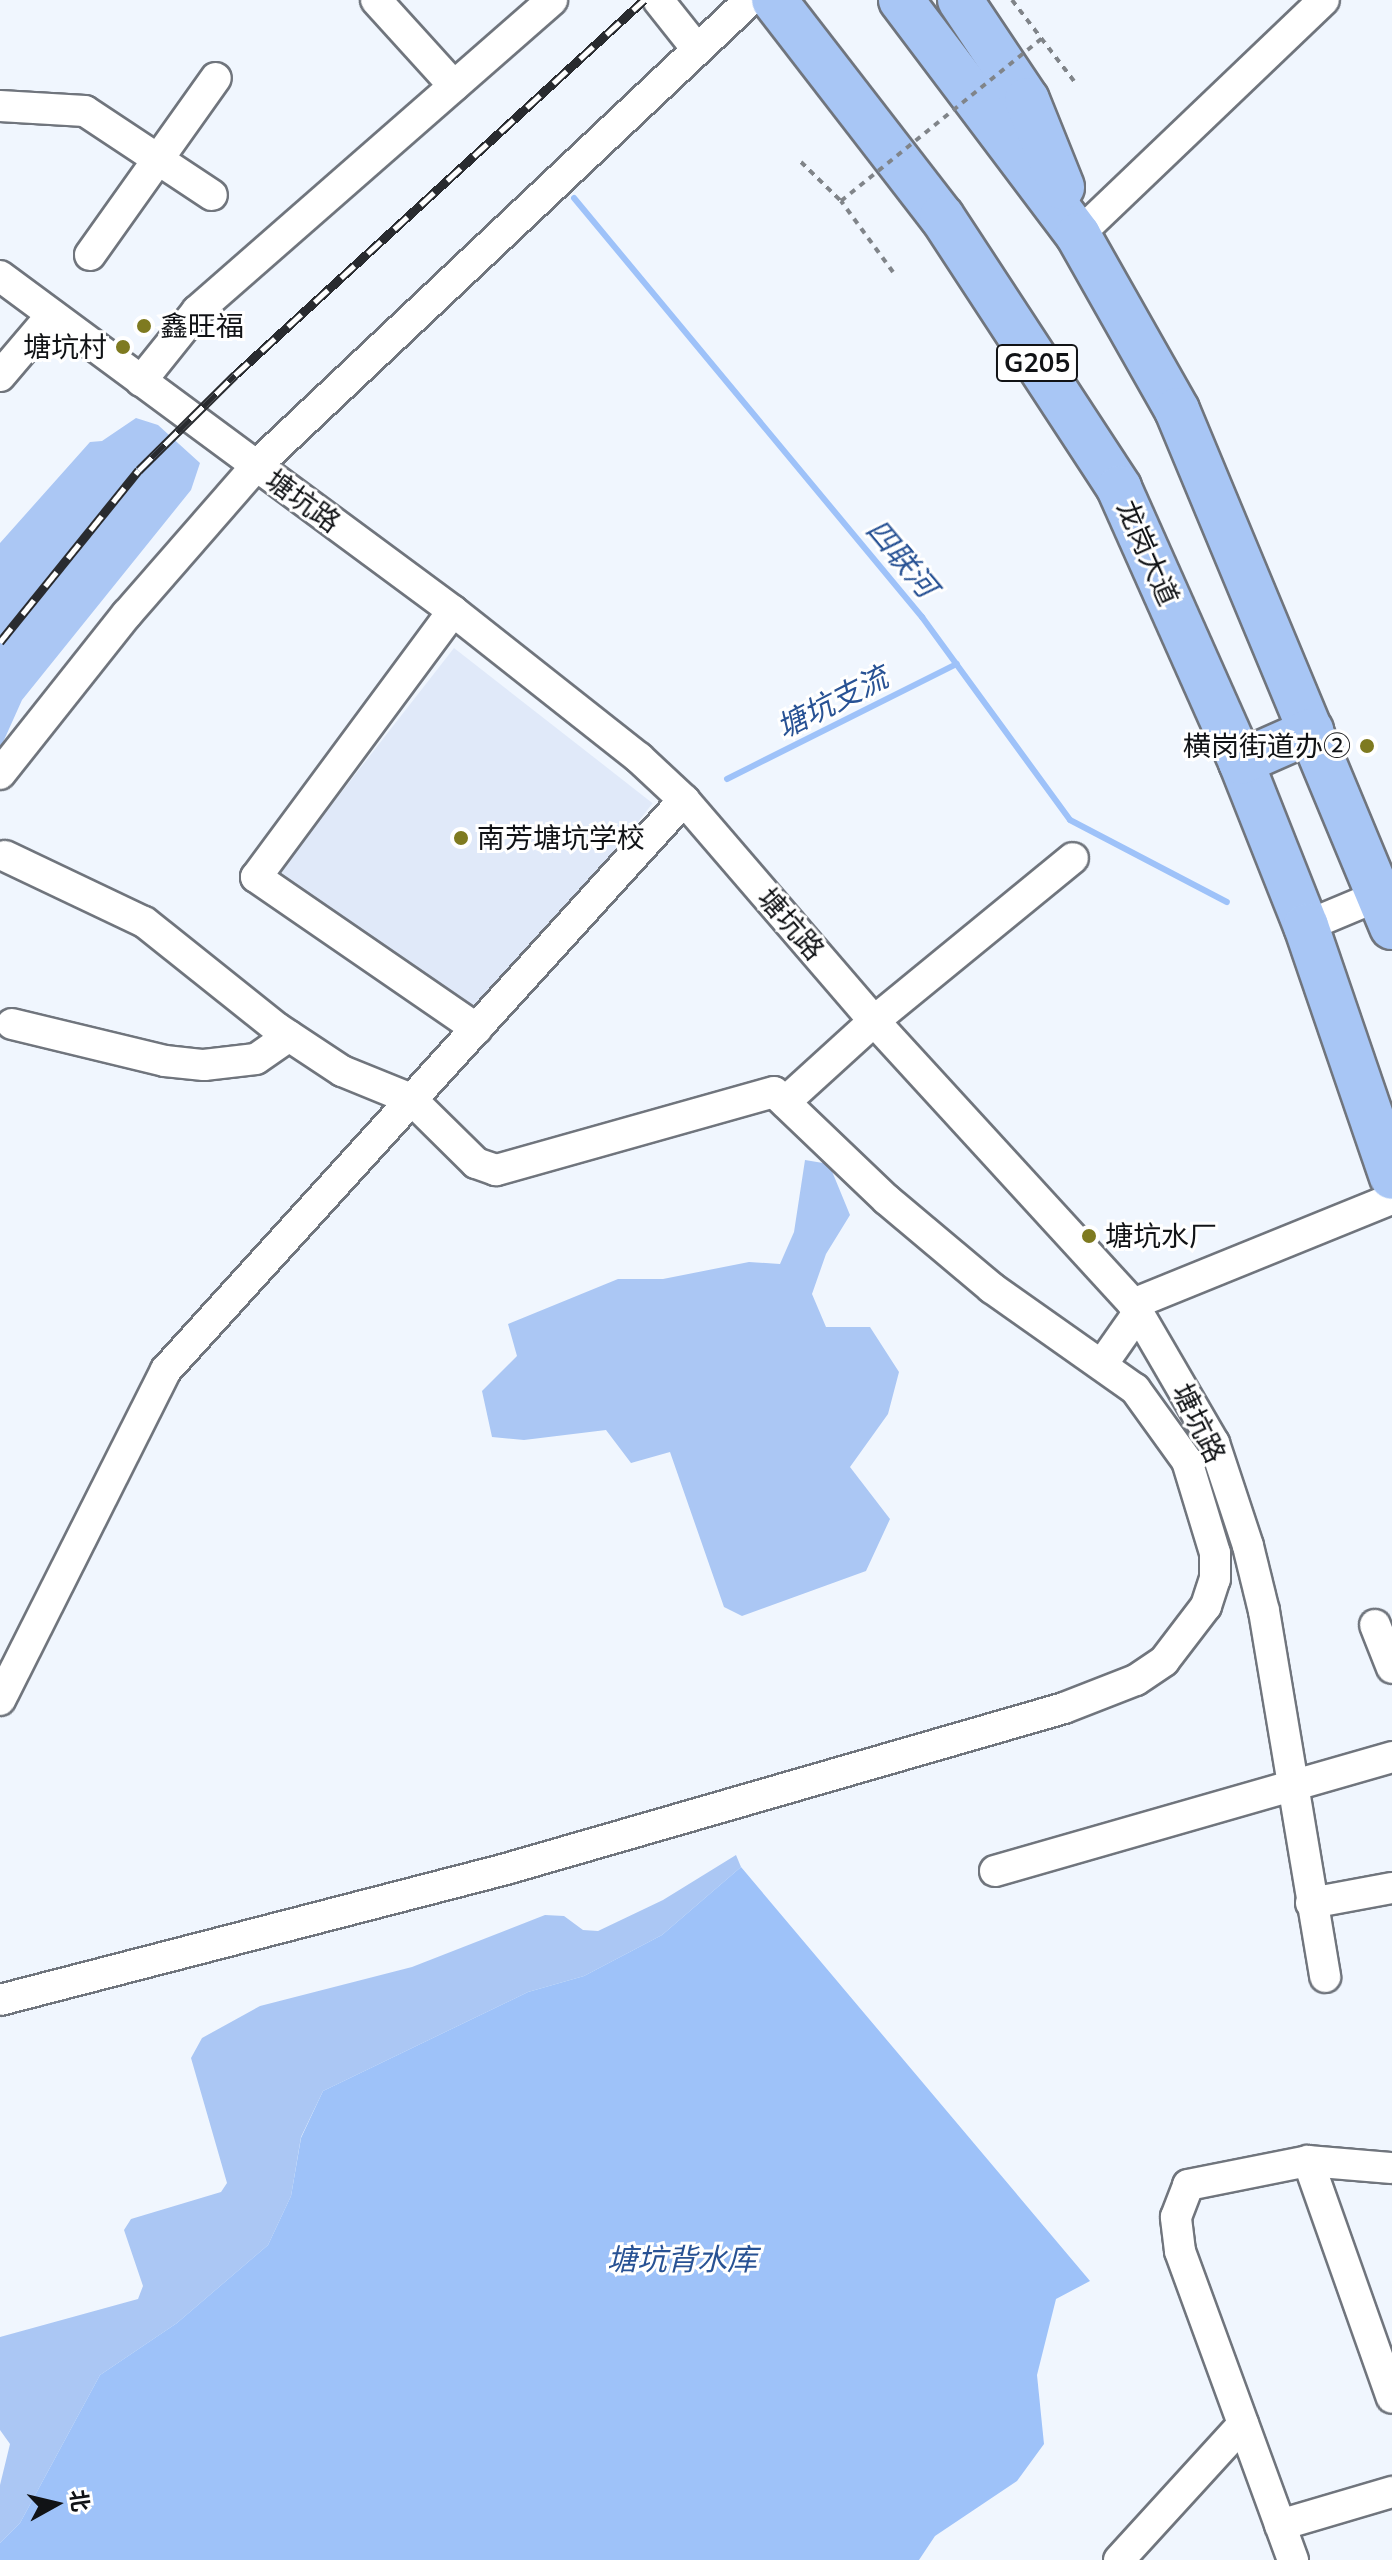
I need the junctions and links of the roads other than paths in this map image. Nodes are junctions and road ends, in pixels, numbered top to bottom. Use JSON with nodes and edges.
{"nodes":[{"id":1,"x":376,"y":0,"type":"edge"},
{"id":2,"x":552,"y":0,"type":"edge"},
{"id":3,"x":658,"y":0,"type":"edge"},
{"id":4,"x":750,"y":0,"type":"edge"},
{"id":5,"x":774,"y":0,"type":"edge"},
{"id":6,"x":901,"y":0,"type":"edge"},
{"id":7,"x":960,"y":0,"type":"edge"},
{"id":8,"x":1324,"y":0,"type":"edge"},
{"id":9,"x":697,"y":49,"type":"junction"},
{"id":10,"x":216,"y":78,"type":"dead end"},
{"id":11,"x":454,"y":86,"type":"junction"},
{"id":12,"x":0,"y":106,"type":"edge"},
{"id":13,"x":157,"y":159,"type":"junction"},
{"id":14,"x":212,"y":195,"type":"dead end"},
{"id":15,"x":1078,"y":235,"type":"junction"},
{"id":16,"x":90,"y":255,"type":"dead end"},
{"id":17,"x":0,"y":276,"type":"edge"},
{"id":18,"x":52,"y":315,"type":"junction"},
{"id":19,"x":0,"y":376,"type":"edge"},
{"id":20,"x":141,"y":381,"type":"junction"},
{"id":21,"x":256,"y":466,"type":"junction"},
{"id":22,"x":453,"y":611,"type":"junction"},
{"id":23,"x":1311,"y":731,"type":"junction"},
{"id":24,"x":1241,"y":762,"type":"junction"},
{"id":25,"x":0,"y":774,"type":"edge"},
{"id":26,"x":684,"y":800,"type":"junction"},
{"id":27,"x":5,"y":856,"type":"dead end"},
{"id":28,"x":1073,"y":858,"type":"dead end"},
{"id":29,"x":1388,"y":904,"type":"edge"},
{"id":30,"x":1306,"y":926,"type":"junction"},
{"id":31,"x":874,"y":1021,"type":"junction"},
{"id":32,"x":12,"y":1024,"type":"dead end"},
{"id":33,"x":477,"y":1029,"type":"junction"},
{"id":34,"x":289,"y":1036,"type":"junction"},
{"id":35,"x":411,"y":1099,"type":"junction"},
{"id":36,"x":785,"y":1102,"type":"junction"},
{"id":37,"x":1392,"y":1177,"type":"edge"},
{"id":38,"x":1392,"y":1199,"type":"edge"},
{"id":39,"x":1136,"y":1309,"type":"junction"},
{"id":40,"x":1103,"y":1363,"type":"junction"},
{"id":41,"x":1375,"y":1625,"type":"dead end"},
{"id":42,"x":1392,"y":1668,"type":"edge"},
{"id":43,"x":0,"y":1700,"type":"edge"},
{"id":44,"x":1392,"y":1757,"type":"edge"},
{"id":45,"x":1291,"y":1787,"type":"junction"},
{"id":46,"x":995,"y":1871,"type":"dead end"},
{"id":47,"x":1392,"y":1888,"type":"edge"},
{"id":48,"x":1311,"y":1903,"type":"junction"},
{"id":49,"x":1325,"y":1977,"type":"dead end"},
{"id":50,"x":0,"y":2000,"type":"edge"},
{"id":51,"x":1308,"y":2161,"type":"junction"},
{"id":52,"x":1392,"y":2168,"type":"edge"},
{"id":53,"x":1392,"y":2398,"type":"edge"},
{"id":54,"x":1243,"y":2424,"type":"junction"},
{"id":55,"x":1392,"y":2492,"type":"edge"},
{"id":56,"x":1280,"y":2525,"type":"junction"},
{"id":57,"x":1119,"y":2560,"type":"edge"},
{"id":58,"x":1293,"y":2560,"type":"edge"}],
"edges":[{"from":1,"to":11,"type":"street"},
{"from":2,"to":11,"type":"street"},
{"from":3,"to":9,"type":"street"},
{"from":4,"to":9,"type":"street"},
{"from":5,"to":24,"type":"highway","name":"龙岗大道","number":"G205"},
{"from":6,"to":15,"type":"highway"},
{"from":7,"to":15,"type":"highway"},
{"from":8,"to":15,"type":"street"},
{"from":9,"to":21,"type":"street"},
{"from":10,"to":13,"type":"street"},
{"from":11,"to":20,"type":"street"},
{"from":12,"to":13,"type":"street"},
{"from":13,"to":14,"type":"street"},
{"from":13,"to":16,"type":"street"},
{"from":15,"to":23,"type":"highway"},
{"from":17,"to":18,"type":"street","name":"塘坑路"},
{"from":18,"to":19,"type":"street"},
{"from":18,"to":20,"type":"street","name":"塘坑路"},
{"from":20,"to":21,"type":"street","name":"塘坑路"},
{"from":21,"to":22,"type":"street","name":"塘坑路"},
{"from":21,"to":25,"type":"street"},
{"from":22,"to":26,"type":"street","name":"塘坑路"},
{"from":22,"to":33,"type":"street"},
{"from":23,"to":24,"type":"highway"},
{"from":23,"to":29,"type":"highway"},
{"from":24,"to":30,"type":"highway","name":"龙岗大道","number":"G205"},
{"from":26,"to":31,"type":"street","name":"塘坑路"},
{"from":26,"to":33,"type":"street"},
{"from":27,"to":34,"type":"street"},
{"from":28,"to":31,"type":"street"},
{"from":29,"to":30,"type":"street"},
{"from":30,"to":37,"type":"highway","name":"龙岗大道","number":"G205"},
{"from":31,"to":36,"type":"street"},
{"from":31,"to":39,"type":"street","name":"塘坑路"},
{"from":32,"to":34,"type":"street"},
{"from":33,"to":35,"type":"street"},
{"from":34,"to":35,"type":"street"},
{"from":35,"to":36,"type":"street"},
{"from":35,"to":43,"type":"street"},
{"from":36,"to":40,"type":"street"},
{"from":38,"to":39,"type":"street"},
{"from":39,"to":40,"type":"street"},
{"from":39,"to":45,"type":"street","name":"塘坑路"},
{"from":40,"to":50,"type":"street"},
{"from":41,"to":42,"type":"street"},
{"from":44,"to":45,"type":"street"},
{"from":45,"to":46,"type":"street"},
{"from":45,"to":48,"type":"street","name":"塘坑路"},
{"from":47,"to":48,"type":"street"},
{"from":48,"to":49,"type":"street","name":"塘坑路"},
{"from":51,"to":52,"type":"street"},
{"from":51,"to":53,"type":"street"},
{"from":51,"to":54,"type":"street"},
{"from":54,"to":56,"type":"street"},
{"from":54,"to":57,"type":"street"},
{"from":55,"to":56,"type":"street"},
{"from":56,"to":58,"type":"street"}]}
